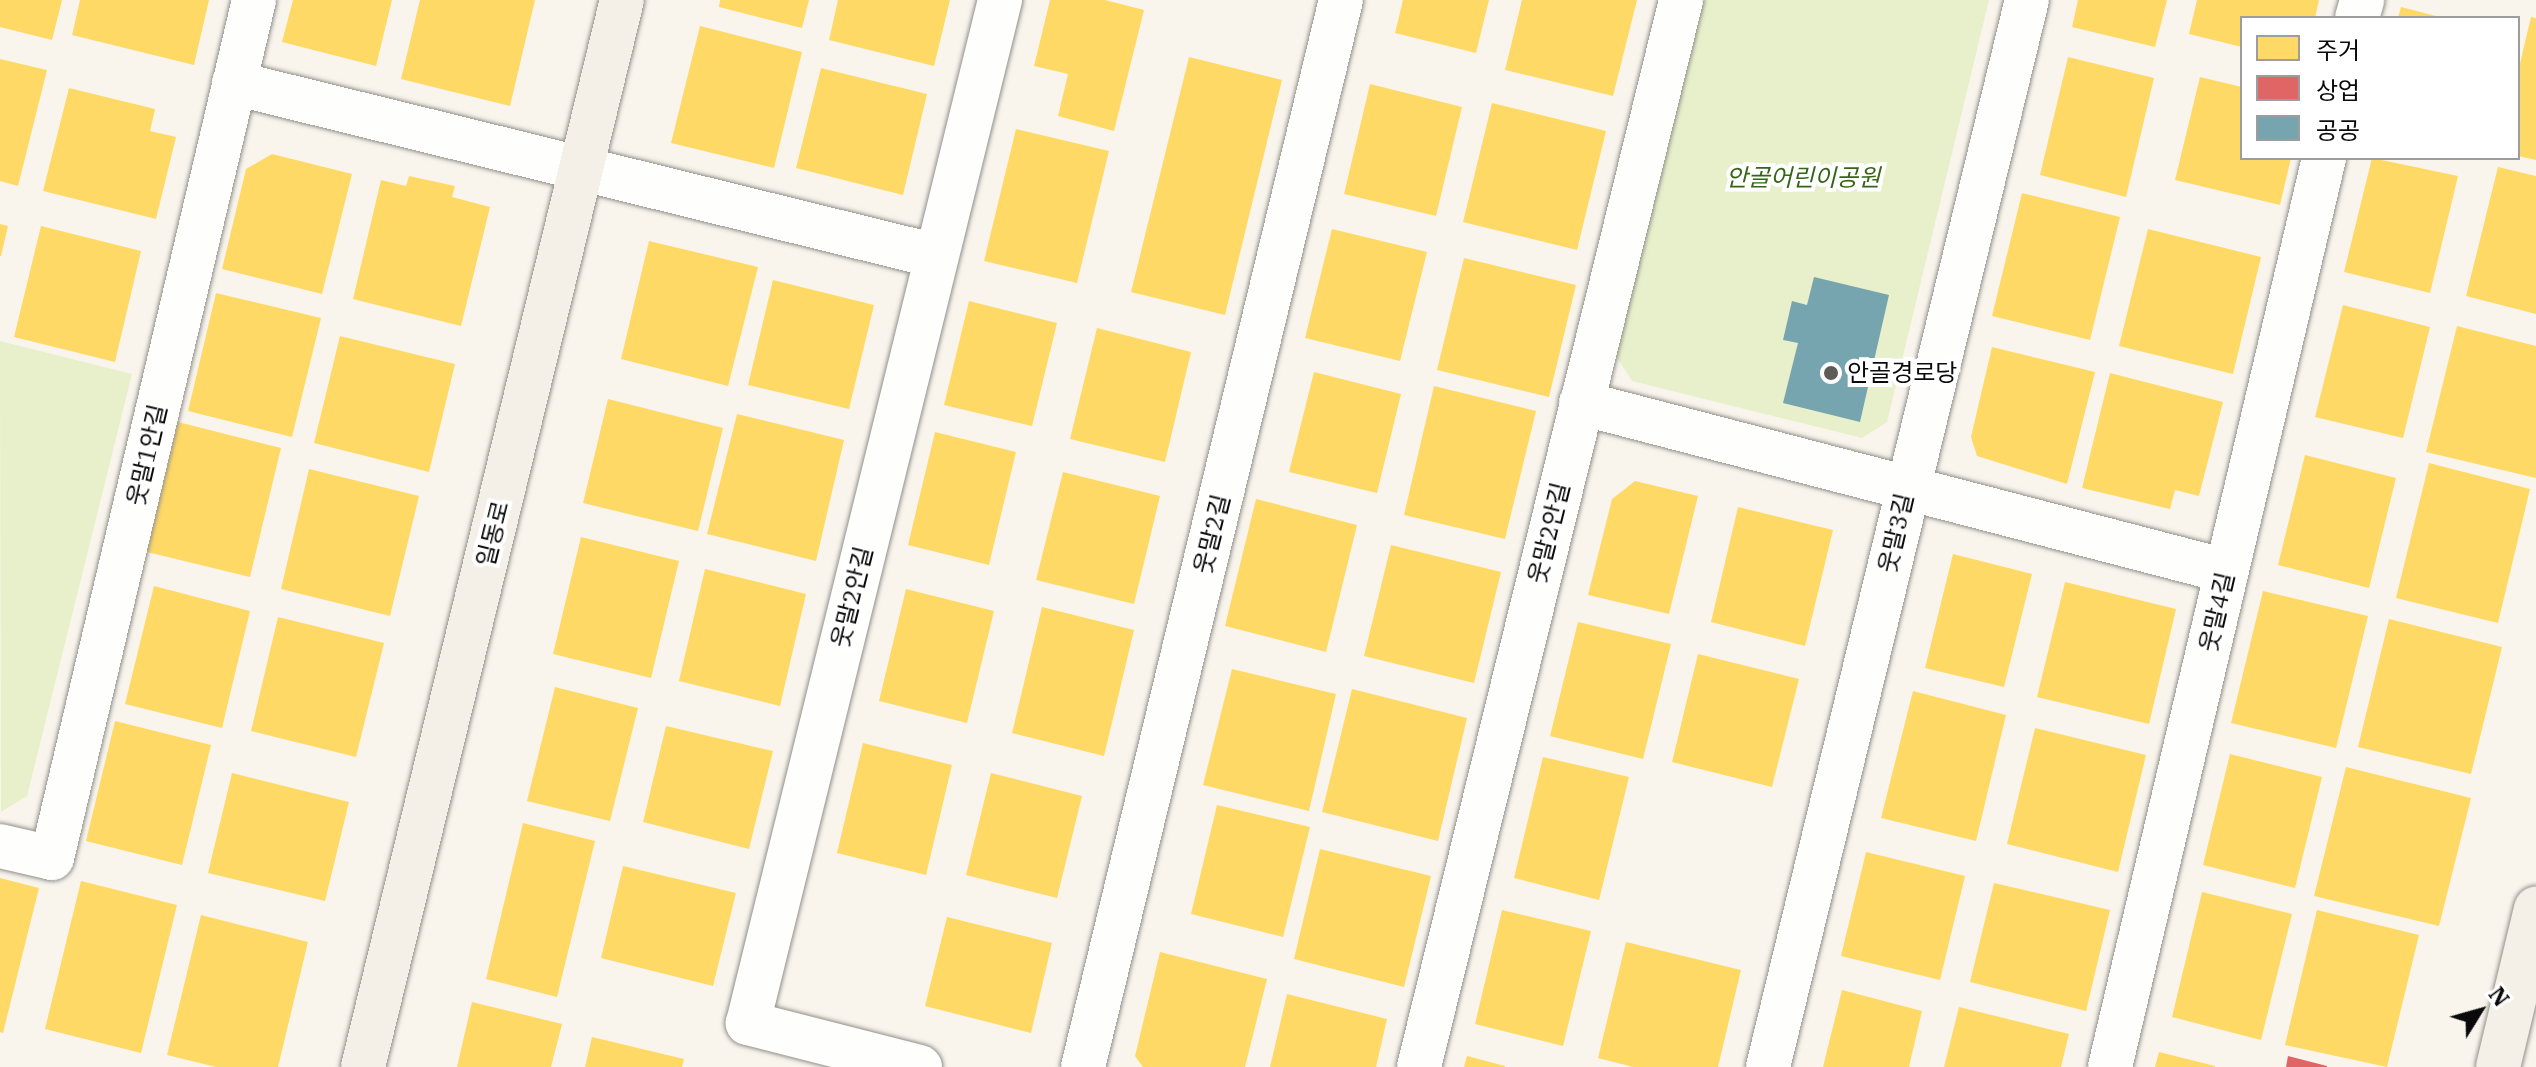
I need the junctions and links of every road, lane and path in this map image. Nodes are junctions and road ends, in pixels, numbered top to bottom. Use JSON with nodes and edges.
{"nodes":[{"id":1,"x":254,"y":0,"type":"edge"},
{"id":2,"x":622,"y":0,"type":"edge"},
{"id":3,"x":1000,"y":0,"type":"edge"},
{"id":4,"x":1341,"y":0,"type":"edge"},
{"id":5,"x":1681,"y":0,"type":"edge"},
{"id":6,"x":2027,"y":0,"type":"edge"},
{"id":7,"x":234,"y":83,"type":"junction"},
{"id":8,"x":2324,"y":160,"type":"edge"},
{"id":9,"x":582,"y":169,"type":"junction"},
{"id":10,"x":936,"y":256,"type":"junction"},
{"id":11,"x":1581,"y":403,"type":"junction"},
{"id":12,"x":1908,"y":485,"type":"junction"},
{"id":13,"x":2226,"y":571,"type":"junction"},
{"id":14,"x":0,"y":846,"type":"edge"},
{"id":15,"x":2536,"y":909,"type":"edge"},
{"id":16,"x":363,"y":1067,"type":"edge"},
{"id":17,"x":920,"y":1067,"type":"edge"},
{"id":18,"x":1083,"y":1067,"type":"edge"},
{"id":19,"x":1419,"y":1067,"type":"edge"},
{"id":20,"x":1768,"y":1067,"type":"edge"},
{"id":21,"x":2110,"y":1067,"type":"edge"},
{"id":22,"x":2498,"y":1067,"type":"edge"}],
"edges":[{"from":1,"to":7,"type":"street","name":"웃말1안길"},
{"from":2,"to":9,"type":"street","name":"일동로"},
{"from":3,"to":10,"type":"street","name":"웃말2안길"},
{"from":4,"to":18,"type":"street","name":"웃말2길"},
{"from":5,"to":11,"type":"street","name":"웃말2안길"},
{"from":6,"to":12,"type":"street","name":"웃말3길"},
{"from":7,"to":9,"type":"street"},
{"from":7,"to":14,"type":"street","name":"웃말1안길"},
{"from":8,"to":13,"type":"street","name":"웃말4길"},
{"from":9,"to":10,"type":"street"},
{"from":9,"to":16,"type":"street","name":"일동로"},
{"from":10,"to":17,"type":"street","name":"웃말2안길"},
{"from":11,"to":12,"type":"street"},
{"from":11,"to":19,"type":"street","name":"웃말2안길"},
{"from":12,"to":13,"type":"street"},
{"from":12,"to":20,"type":"street","name":"웃말3길"},
{"from":13,"to":21,"type":"street","name":"웃말4길"},
{"from":15,"to":22,"type":"street"}]}
